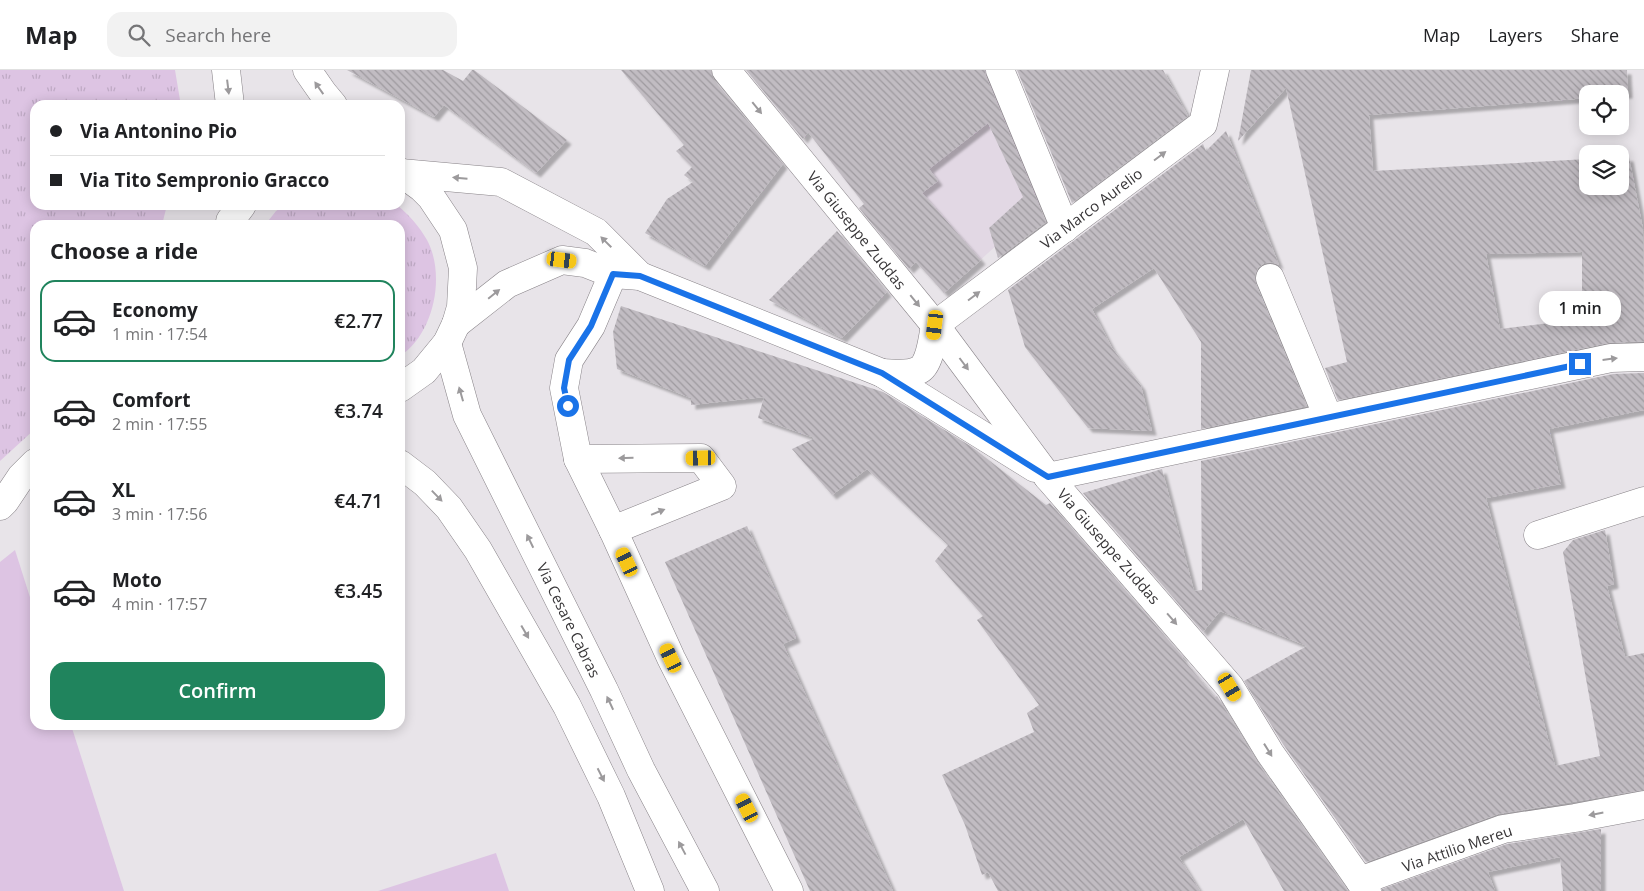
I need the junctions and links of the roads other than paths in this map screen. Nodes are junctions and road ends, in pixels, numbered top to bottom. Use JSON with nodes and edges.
{"nodes":[{"id":1,"x":226,"y":70,"type":"edge"},
{"id":2,"x":307,"y":70,"type":"edge"},
{"id":3,"x":726,"y":70,"type":"edge"},
{"id":4,"x":1000,"y":70,"type":"edge"},
{"id":5,"x":1214,"y":70,"type":"edge"},
{"id":6,"x":229,"y":100,"type":"edge"},
{"id":7,"x":329,"y":100,"type":"edge"},
{"id":8,"x":405,"y":173,"type":"edge"},
{"id":9,"x":405,"y":176,"type":"edge"},
{"id":10,"x":1065,"y":228,"type":"junction"},
{"id":11,"x":613,"y":274,"type":"junction"},
{"id":12,"x":640,"y":276,"type":"junction"},
{"id":13,"x":1270,"y":278,"type":"dead end"},
{"id":14,"x":935,"y":325,"type":"junction"},
{"id":15,"x":451,"y":334,"type":"junction"},
{"id":16,"x":1644,"y":357,"type":"edge"},
{"id":17,"x":882,"y":373,"type":"junction"},
{"id":18,"x":405,"y":384,"type":"edge"},
{"id":19,"x":1328,"y":417,"type":"junction"},
{"id":20,"x":578,"y":459,"type":"junction"},
{"id":21,"x":30,"y":467,"type":"edge"},
{"id":22,"x":405,"y":468,"type":"edge"},
{"id":23,"x":1048,"y":477,"type":"junction"},
{"id":24,"x":30,"y":493,"type":"edge"},
{"id":25,"x":1644,"y":501,"type":"edge"},
{"id":26,"x":2,"y":504,"type":"edge"},
{"id":27,"x":613,"y":530,"type":"junction"},
{"id":28,"x":1538,"y":535,"type":"dead end"},
{"id":29,"x":1644,"y":805,"type":"edge"},
{"id":30,"x":1363,"y":886,"type":"edge"},
{"id":31,"x":650,"y":891,"type":"edge"},
{"id":32,"x":705,"y":891,"type":"edge"},
{"id":33,"x":789,"y":891,"type":"edge"}],
"edges":[{"from":1,"to":6,"type":"street","one_way":true},
{"from":7,"to":2,"type":"street","one_way":true},
{"from":3,"to":14,"type":"street","name":"Via Giuseppe Zuddas","one_way":true},
{"from":4,"to":10,"type":"street"},
{"from":10,"to":5,"type":"street","name":"Via Marco Aurelio","one_way":true},
{"from":12,"to":8,"type":"street","one_way":true},
{"from":9,"to":15,"type":"street"},
{"from":14,"to":10,"type":"street","name":"Via Marco Aurelio","one_way":true},
{"from":11,"to":12,"type":"street"},
{"from":15,"to":11,"type":"street","one_way":true},
{"from":11,"to":20,"type":"street"},
{"from":12,"to":17,"type":"street"},
{"from":13,"to":19,"type":"street"},
{"from":14,"to":17,"type":"street"},
{"from":14,"to":23,"type":"street","name":"Via Giuseppe Zuddas","one_way":true},
{"from":15,"to":18,"type":"street"},
{"from":32,"to":15,"type":"street","name":"Via Cesare Cabras","one_way":true},
{"from":19,"to":16,"type":"street","one_way":true},
{"from":17,"to":23,"type":"street"},
{"from":19,"to":23,"type":"street"},
{"from":20,"to":27,"type":"street"},
{"from":27,"to":20,"type":"street","one_way":true},
{"from":21,"to":26,"type":"street"},
{"from":22,"to":31,"type":"street","one_way":true},
{"from":23,"to":30,"type":"street","name":"Via Giuseppe Zuddas","one_way":true},
{"from":24,"to":26,"type":"street"},
{"from":25,"to":28,"type":"street"},
{"from":27,"to":33,"type":"street"},
{"from":29,"to":30,"type":"street","name":"Via Attilio Mereu","one_way":true}]}
